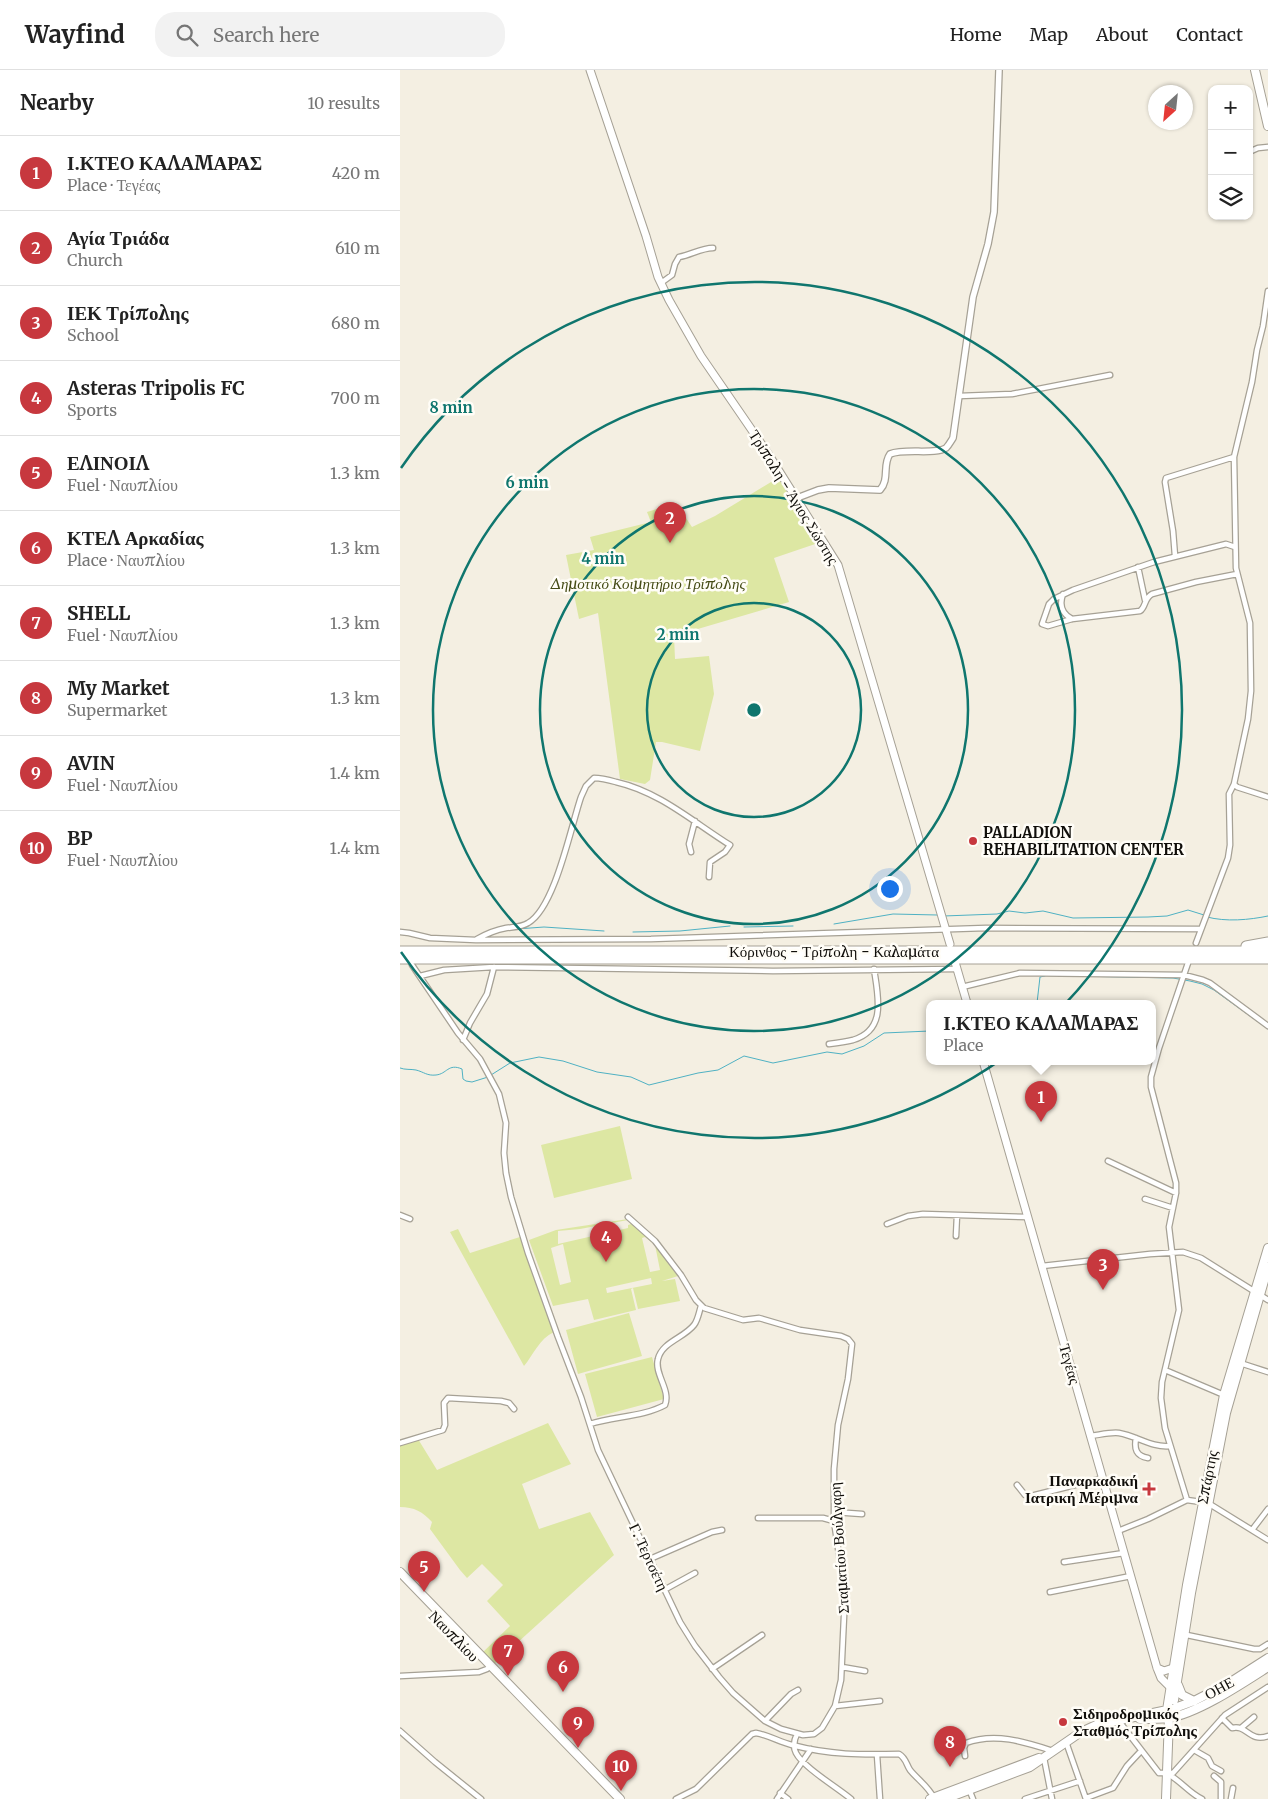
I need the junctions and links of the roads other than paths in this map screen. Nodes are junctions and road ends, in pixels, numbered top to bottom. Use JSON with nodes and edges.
{"nodes":[{"id":1,"x":590,"y":70,"type":"edge"},
{"id":2,"x":999,"y":70,"type":"edge"},
{"id":3,"x":1255,"y":70,"type":"edge"},
{"id":4,"x":1268,"y":126,"type":"edge"},
{"id":5,"x":1268,"y":146,"type":"edge"},
{"id":6,"x":1253,"y":150,"type":"edge"},
{"id":7,"x":712,"y":248,"type":"dead end"},
{"id":8,"x":661,"y":283,"type":"junction"},
{"id":9,"x":1268,"y":291,"type":"edge"},
{"id":10,"x":1110,"y":375,"type":"dead end"},
{"id":11,"x":959,"y":396,"type":"junction"},
{"id":12,"x":1234,"y":457,"type":"junction"},
{"id":13,"x":797,"y":498,"type":"junction"},
{"id":14,"x":1235,"y":547,"type":"junction"},
{"id":15,"x":1175,"y":556,"type":"junction"},
{"id":16,"x":1138,"y":567,"type":"junction"},
{"id":17,"x":1237,"y":574,"type":"junction"},
{"id":18,"x":1063,"y":594,"type":"junction"},
{"id":19,"x":1145,"y":602,"type":"junction"},
{"id":20,"x":1072,"y":619,"type":"junction"},
{"id":21,"x":1234,"y":784,"type":"junction"},
{"id":22,"x":1268,"y":797,"type":"edge"},
{"id":23,"x":695,"y":821,"type":"junction"},
{"id":24,"x":691,"y":852,"type":"dead end"},
{"id":25,"x":709,"y":877,"type":"dead end"},
{"id":26,"x":1201,"y":929,"type":"junction"},
{"id":27,"x":946,"y":930,"type":"junction"},
{"id":28,"x":400,"y":932,"type":"edge"},
{"id":29,"x":476,"y":940,"type":"junction"},
{"id":30,"x":1268,"y":942,"type":"edge"},
{"id":31,"x":1196,"y":943,"type":"dead end"},
{"id":32,"x":950,"y":944,"type":"dead end"},
{"id":33,"x":1219,"y":950,"type":"junction"},
{"id":34,"x":400,"y":951,"type":"edge"},
{"id":35,"x":1268,"y":951,"type":"edge"},
{"id":36,"x":1268,"y":958,"type":"edge"},
{"id":37,"x":400,"y":959,"type":"edge"},
{"id":38,"x":1188,"y":963,"type":"dead end"},
{"id":39,"x":412,"y":965,"type":"dead end"},
{"id":40,"x":956,"y":965,"type":"joint"},
{"id":41,"x":494,"y":967,"type":"junction"},
{"id":42,"x":874,"y":969,"type":"junction"},
{"id":43,"x":420,"y":976,"type":"junction"},
{"id":44,"x":1184,"y":976,"type":"junction"},
{"id":45,"x":962,"y":988,"type":"junction"},
{"id":46,"x":966,"y":1000,"type":"edge"},
{"id":47,"x":1268,"y":1026,"type":"edge"},
{"id":48,"x":463,"y":1040,"type":"junction"},
{"id":49,"x":829,"y":1044,"type":"dead end"},
{"id":50,"x":1156,"y":1062,"type":"edge"},
{"id":51,"x":984,"y":1065,"type":"edge"},
{"id":52,"x":1155,"y":1065,"type":"edge"},
{"id":53,"x":1108,"y":1161,"type":"dead end"},
{"id":54,"x":1176,"y":1193,"type":"junction"},
{"id":55,"x":1145,"y":1199,"type":"dead end"},
{"id":56,"x":1173,"y":1208,"type":"junction"},
{"id":57,"x":957,"y":1215,"type":"junction"},
{"id":58,"x":400,"y":1216,"type":"edge"},
{"id":59,"x":628,"y":1217,"type":"dead end"},
{"id":60,"x":1028,"y":1217,"type":"junction"},
{"id":61,"x":410,"y":1219,"type":"dead end"},
{"id":62,"x":887,"y":1224,"type":"dead end"},
{"id":63,"x":956,"y":1236,"type":"dead end"},
{"id":64,"x":1268,"y":1248,"type":"edge"},
{"id":65,"x":1173,"y":1253,"type":"junction"},
{"id":66,"x":1042,"y":1266,"type":"junction"},
{"id":67,"x":1268,"y":1267,"type":"edge"},
{"id":68,"x":1257,"y":1293,"type":"junction"},
{"id":69,"x":1268,"y":1300,"type":"edge"},
{"id":70,"x":701,"y":1306,"type":"junction"},
{"id":71,"x":1240,"y":1363,"type":"junction"},
{"id":72,"x":1165,"y":1370,"type":"junction"},
{"id":73,"x":1268,"y":1372,"type":"edge"},
{"id":74,"x":1224,"y":1395,"type":"junction"},
{"id":75,"x":514,"y":1409,"type":"dead end"},
{"id":76,"x":590,"y":1424,"type":"junction"},
{"id":77,"x":1090,"y":1436,"type":"junction"},
{"id":78,"x":1136,"y":1438,"type":"junction"},
{"id":79,"x":400,"y":1443,"type":"edge"},
{"id":80,"x":1170,"y":1446,"type":"junction"},
{"id":81,"x":1148,"y":1458,"type":"dead end"},
{"id":82,"x":1103,"y":1478,"type":"junction"},
{"id":83,"x":1017,"y":1485,"type":"dead end"},
{"id":84,"x":1187,"y":1500,"type":"junction"},
{"id":85,"x":1206,"y":1502,"type":"junction"},
{"id":86,"x":1268,"y":1509,"type":"edge"},
{"id":87,"x":834,"y":1512,"type":"junction"},
{"id":88,"x":862,"y":1514,"type":"dead end"},
{"id":89,"x":758,"y":1518,"type":"dead end"},
{"id":90,"x":834,"y":1520,"type":"junction"},
{"id":91,"x":722,"y":1530,"type":"dead end"},
{"id":92,"x":1252,"y":1530,"type":"junction"},
{"id":93,"x":1118,"y":1531,"type":"junction"},
{"id":94,"x":1268,"y":1540,"type":"edge"},
{"id":95,"x":1124,"y":1553,"type":"junction"},
{"id":96,"x":650,"y":1559,"type":"junction"},
{"id":97,"x":1064,"y":1562,"type":"dead end"},
{"id":98,"x":400,"y":1572,"type":"edge"},
{"id":99,"x":694,"y":1573,"type":"dead end"},
{"id":100,"x":1131,"y":1576,"type":"junction"},
{"id":101,"x":400,"y":1580,"type":"edge"},
{"id":102,"x":664,"y":1590,"type":"junction"},
{"id":103,"x":1050,"y":1592,"type":"dead end"},
{"id":104,"x":1181,"y":1634,"type":"junction"},
{"id":105,"x":762,"y":1635,"type":"dead end"},
{"id":106,"x":1268,"y":1644,"type":"edge"},
{"id":107,"x":1268,"y":1658,"type":"edge"},
{"id":108,"x":842,"y":1667,"type":"junction"},
{"id":109,"x":1268,"y":1667,"type":"edge"},
{"id":110,"x":489,"y":1668,"type":"junction"},
{"id":111,"x":1157,"y":1668,"type":"junction"},
{"id":112,"x":1173,"y":1668,"type":"junction"},
{"id":113,"x":712,"y":1669,"type":"junction"},
{"id":114,"x":864,"y":1671,"type":"dead end"},
{"id":115,"x":400,"y":1676,"type":"edge"},
{"id":116,"x":1177,"y":1680,"type":"junction"},
{"id":117,"x":1170,"y":1687,"type":"junction"},
{"id":118,"x":1268,"y":1687,"type":"edge"},
{"id":119,"x":798,"y":1690,"type":"dead end"},
{"id":120,"x":880,"y":1701,"type":"dead end"},
{"id":121,"x":1194,"y":1701,"type":"junction"},
{"id":122,"x":834,"y":1706,"type":"junction"},
{"id":123,"x":1169,"y":1712,"type":"junction"},
{"id":124,"x":1254,"y":1717,"type":"dead end"},
{"id":125,"x":1222,"y":1718,"type":"junction"},
{"id":126,"x":1118,"y":1720,"type":"junction"},
{"id":127,"x":765,"y":1721,"type":"junction"},
{"id":128,"x":1241,"y":1728,"type":"junction"},
{"id":129,"x":400,"y":1731,"type":"edge"},
{"id":130,"x":796,"y":1734,"type":"junction"},
{"id":131,"x":1268,"y":1736,"type":"edge"},
{"id":132,"x":1066,"y":1742,"type":"junction"},
{"id":133,"x":794,"y":1746,"type":"junction"},
{"id":134,"x":811,"y":1749,"type":"junction"},
{"id":135,"x":1053,"y":1750,"type":"junction"},
{"id":136,"x":1194,"y":1750,"type":"junction"},
{"id":137,"x":1141,"y":1751,"type":"junction"},
{"id":138,"x":877,"y":1755,"type":"junction"},
{"id":139,"x":965,"y":1756,"type":"dead end"},
{"id":140,"x":1043,"y":1756,"type":"junction"},
{"id":141,"x":803,"y":1761,"type":"junction"},
{"id":142,"x":1221,"y":1771,"type":"dead end"},
{"id":143,"x":1167,"y":1774,"type":"junction"},
{"id":144,"x":1214,"y":1776,"type":"dead end"},
{"id":145,"x":1080,"y":1781,"type":"junction"},
{"id":146,"x":969,"y":1788,"type":"junction"},
{"id":147,"x":1233,"y":1788,"type":"dead end"},
{"id":148,"x":1050,"y":1790,"type":"junction"},
{"id":149,"x":780,"y":1794,"type":"junction"},
{"id":150,"x":932,"y":1798,"type":"edge"},
{"id":151,"x":482,"y":1799,"type":"edge"},
{"id":152,"x":613,"y":1799,"type":"edge"},
{"id":153,"x":620,"y":1799,"type":"edge"},
{"id":154,"x":676,"y":1799,"type":"edge"},
{"id":155,"x":777,"y":1799,"type":"edge"},
{"id":156,"x":788,"y":1799,"type":"edge"},
{"id":157,"x":851,"y":1799,"type":"edge"},
{"id":158,"x":880,"y":1799,"type":"edge"},
{"id":159,"x":945,"y":1799,"type":"edge"},
{"id":160,"x":973,"y":1799,"type":"edge"},
{"id":161,"x":1025,"y":1799,"type":"edge"},
{"id":162,"x":1052,"y":1799,"type":"edge"},
{"id":163,"x":1086,"y":1799,"type":"edge"},
{"id":164,"x":1166,"y":1799,"type":"edge"},
{"id":165,"x":1202,"y":1799,"type":"edge"},
{"id":166,"x":1221,"y":1799,"type":"edge"},
{"id":167,"x":1231,"y":1799,"type":"edge"}],
"edges":[{"from":1,"to":8,"type":"main road","name":"Τρίπολη - Άγιος Σώστης"},
{"from":2,"to":11,"type":"street"},
{"from":3,"to":4,"type":"main road"},
{"from":5,"to":6,"type":"street"},
{"from":7,"to":8,"type":"street"},
{"from":8,"to":13,"type":"main road","name":"Τρίπολη - Άγιος Σώστης"},
{"from":9,"to":12,"type":"street"},
{"from":10,"to":11,"type":"street"},
{"from":11,"to":13,"type":"street"},
{"from":12,"to":14,"type":"street"},
{"from":12,"to":15,"type":"street"},
{"from":13,"to":27,"type":"main road","name":"Τρίπολη - Άγιος Σώστης"},
{"from":14,"to":15,"type":"street"},
{"from":14,"to":17,"type":"street"},
{"from":15,"to":16,"type":"street"},
{"from":16,"to":18,"type":"street"},
{"from":16,"to":19,"type":"street"},
{"from":17,"to":19,"type":"street"},
{"from":17,"to":21,"type":"street"},
{"from":18,"to":20,"type":"street"},
{"from":18,"to":20,"type":"street"},
{"from":19,"to":20,"type":"street"},
{"from":21,"to":22,"type":"street"},
{"from":21,"to":26,"type":"street"},
{"from":23,"to":24,"type":"street"},
{"from":23,"to":25,"type":"street"},
{"from":23,"to":29,"type":"street"},
{"from":26,"to":27,"type":"street"},
{"from":26,"to":31,"type":"street"},
{"from":27,"to":29,"type":"street"},
{"from":27,"to":32,"type":"main road","name":"Τρίπολη - Άγιος Σώστης"},
{"from":28,"to":29,"type":"street"},
{"from":30,"to":33,"type":"highway"},
{"from":33,"to":34,"type":"highway","name":"Κόρινθος - Τρίπολη - Καλαμάτα"},
{"from":33,"to":35,"type":"highway","name":"Κόρινθος - Τρίπολη - Καλαμάτα"},
{"from":36,"to":37,"type":"highway","name":"Κόρινθος - Τρίπολη - Καλαμάτα"},
{"from":38,"to":44,"type":"street"},
{"from":39,"to":43,"type":"street","name":"Γ. Τερτσέτη"},
{"from":40,"to":42,"type":"street"},
{"from":40,"to":45,"type":"main road"},
{"from":41,"to":42,"type":"street"},
{"from":41,"to":43,"type":"street"},
{"from":41,"to":48,"type":"street"},
{"from":42,"to":49,"type":"street"},
{"from":43,"to":48,"type":"street","name":"Γ. Τερτσέτη"},
{"from":44,"to":45,"type":"street"},
{"from":44,"to":47,"type":"street"},
{"from":44,"to":50,"type":"street"},
{"from":45,"to":46,"type":"main road"},
{"from":48,"to":76,"type":"street","name":"Γ. Τερτσέτη"},
{"from":51,"to":60,"type":"main road","name":"Τεγέας"},
{"from":52,"to":54,"type":"street"},
{"from":53,"to":54,"type":"street"},
{"from":54,"to":56,"type":"street"},
{"from":55,"to":56,"type":"street"},
{"from":56,"to":65,"type":"street"},
{"from":57,"to":60,"type":"street"},
{"from":57,"to":62,"type":"street"},
{"from":57,"to":63,"type":"street"},
{"from":58,"to":61,"type":"street"},
{"from":59,"to":70,"type":"street"},
{"from":60,"to":66,"type":"main road","name":"Τεγέας"},
{"from":64,"to":68,"type":"main road","name":"Σπάρτης"},
{"from":65,"to":66,"type":"street"},
{"from":65,"to":68,"type":"street"},
{"from":65,"to":72,"type":"street"},
{"from":66,"to":77,"type":"main road","name":"Τεγέας"},
{"from":67,"to":68,"type":"main road","name":"Σπάρτης"},
{"from":68,"to":69,"type":"street"},
{"from":68,"to":71,"type":"main road","name":"Σπάρτης"},
{"from":68,"to":74,"type":"main road","name":"Σπάρτης"},
{"from":70,"to":76,"type":"street"},
{"from":70,"to":87,"type":"street","name":"Σταματίου Βούλγαρη"},
{"from":71,"to":73,"type":"street"},
{"from":71,"to":85,"type":"main road","name":"Σπάρτης"},
{"from":72,"to":74,"type":"street"},
{"from":72,"to":80,"type":"street"},
{"from":74,"to":85,"type":"main road","name":"Σπάρτης"},
{"from":75,"to":79,"type":"street"},
{"from":76,"to":96,"type":"street","name":"Γ. Τερτσέτη"},
{"from":77,"to":78,"type":"street"},
{"from":77,"to":82,"type":"main road","name":"Τεγέας"},
{"from":78,"to":80,"type":"street"},
{"from":78,"to":81,"type":"street"},
{"from":80,"to":84,"type":"street"},
{"from":82,"to":83,"type":"street"},
{"from":82,"to":93,"type":"main road","name":"Τεγέας"},
{"from":84,"to":85,"type":"street"},
{"from":84,"to":93,"type":"street"},
{"from":85,"to":92,"type":"street"},
{"from":85,"to":104,"type":"main road","name":"Σπάρτης"},
{"from":86,"to":92,"type":"street"},
{"from":87,"to":88,"type":"street"},
{"from":87,"to":90,"type":"street","name":"Σταματίου Βούλγαρη"},
{"from":89,"to":90,"type":"street"},
{"from":90,"to":108,"type":"street","name":"Σταματίου Βούλγαρη"},
{"from":91,"to":96,"type":"street"},
{"from":92,"to":94,"type":"street"},
{"from":93,"to":95,"type":"main road","name":"Τεγέας"},
{"from":95,"to":97,"type":"street"},
{"from":95,"to":100,"type":"main road","name":"Τεγέας"},
{"from":96,"to":102,"type":"street","name":"Γ. Τερτσέτη"},
{"from":98,"to":110,"type":"main road","name":"Ναυπλίου"},
{"from":99,"to":102,"type":"street"},
{"from":100,"to":103,"type":"street"},
{"from":100,"to":111,"type":"main road","name":"Τεγέας"},
{"from":101,"to":110,"type":"main road","name":"Ναυπλίου"},
{"from":102,"to":113,"type":"street","name":"Γ. Τερτσέτη"},
{"from":104,"to":106,"type":"street"},
{"from":104,"to":112,"type":"main road","name":"Σπάρτης"},
{"from":104,"to":116,"type":"main road","name":"Σπάρτης"},
{"from":105,"to":113,"type":"street"},
{"from":107,"to":121,"type":"main road","name":"ΟΗΕ"},
{"from":108,"to":114,"type":"street"},
{"from":108,"to":122,"type":"street","name":"Σταματίου Βούλγαρη"},
{"from":109,"to":123,"type":"main road","name":"ΟΗΕ"},
{"from":110,"to":115,"type":"street"},
{"from":110,"to":152,"type":"main road","name":"Ναυπλίου"},
{"from":110,"to":153,"type":"main road","name":"Ναυπλίου"},
{"from":111,"to":112,"type":"main road"},
{"from":111,"to":117,"type":"main road","name":"Τεγέας"},
{"from":112,"to":117,"type":"main road","name":"Σπάρτης"},
{"from":113,"to":127,"type":"street","name":"Γ. Τερτσέτη"},
{"from":116,"to":121,"type":"main road"},
{"from":116,"to":123,"type":"main road","name":"Σπάρτης"},
{"from":117,"to":123,"type":"main road","name":"Σπάρτης"},
{"from":118,"to":125,"type":"street"},
{"from":119,"to":127,"type":"street"},
{"from":120,"to":122,"type":"street"},
{"from":121,"to":123,"type":"main road","name":"ΟΗΕ"},
{"from":122,"to":130,"type":"street","name":"Σταματίου Βούλγαρη"},
{"from":123,"to":126,"type":"main road"},
{"from":123,"to":143,"type":"main road"},
{"from":124,"to":128,"type":"street"},
{"from":125,"to":128,"type":"street"},
{"from":125,"to":136,"type":"street"},
{"from":126,"to":132,"type":"main road"},
{"from":126,"to":137,"type":"street"},
{"from":127,"to":130,"type":"street","name":"Γ. Τερτσέτη"},
{"from":128,"to":131,"type":"street"},
{"from":129,"to":151,"type":"street"},
{"from":130,"to":133,"type":"street"},
{"from":132,"to":135,"type":"main road"},
{"from":132,"to":145,"type":"street"},
{"from":133,"to":134,"type":"street"},
{"from":133,"to":141,"type":"street"},
{"from":133,"to":154,"type":"street"},
{"from":134,"to":138,"type":"street"},
{"from":134,"to":141,"type":"street"},
{"from":135,"to":139,"type":"street"},
{"from":135,"to":140,"type":"main road"},
{"from":136,"to":142,"type":"street"},
{"from":136,"to":143,"type":"street"},
{"from":137,"to":143,"type":"street"},
{"from":137,"to":163,"type":"street"},
{"from":138,"to":150,"type":"street"},
{"from":138,"to":158,"type":"street"},
{"from":140,"to":146,"type":"main road"},
{"from":140,"to":148,"type":"street"},
{"from":141,"to":149,"type":"street"},
{"from":141,"to":157,"type":"street"},
{"from":143,"to":164,"type":"main road"},
{"from":143,"to":165,"type":"street"},
{"from":144,"to":166,"type":"street"},
{"from":145,"to":148,"type":"street"},
{"from":145,"to":163,"type":"street"},
{"from":146,"to":150,"type":"main road"},
{"from":146,"to":159,"type":"main road"},
{"from":146,"to":160,"type":"street"},
{"from":147,"to":167,"type":"street"},
{"from":148,"to":161,"type":"street"},
{"from":148,"to":162,"type":"street"},
{"from":149,"to":155,"type":"street"},
{"from":149,"to":156,"type":"street"}]}
